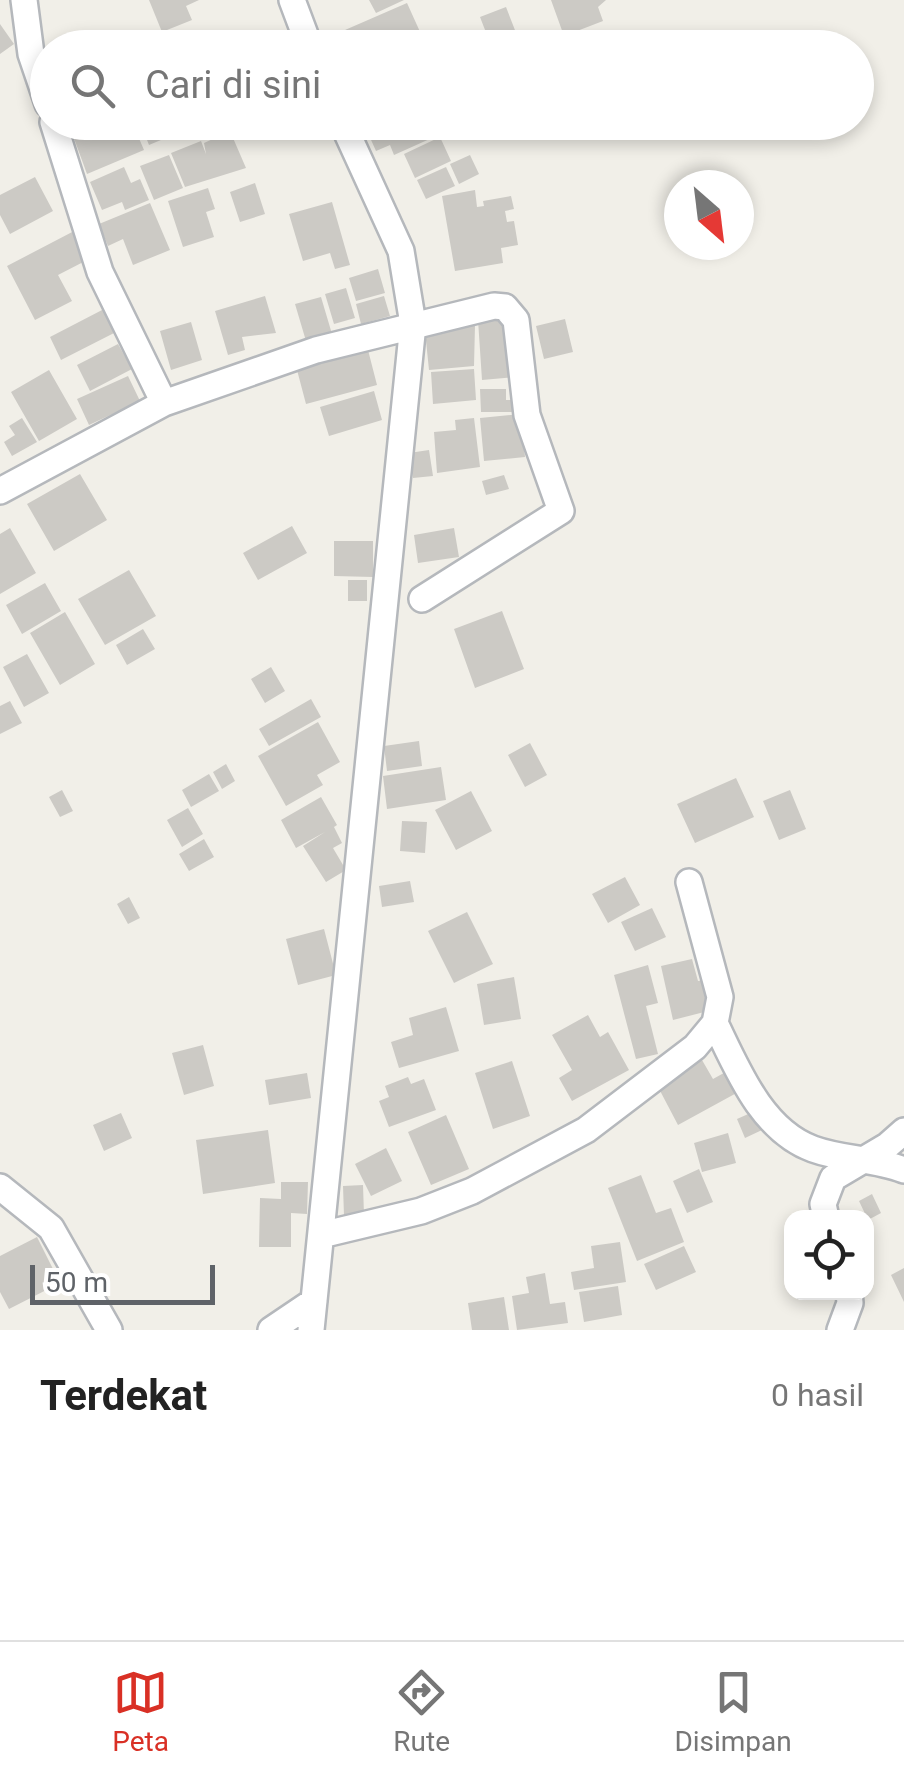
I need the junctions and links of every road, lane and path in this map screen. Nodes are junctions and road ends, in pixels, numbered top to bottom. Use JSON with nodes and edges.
{"nodes":[{"id":1,"x":24,"y":0,"type":"edge"},
{"id":2,"x":292,"y":0,"type":"edge"},
{"id":3,"x":303,"y":30,"type":"edge"},
{"id":4,"x":30,"y":46,"type":"edge"},
{"id":5,"x":59,"y":140,"type":"edge"},
{"id":6,"x":350,"y":140,"type":"edge"},
{"id":7,"x":414,"y":324,"type":"junction"},
{"id":8,"x":164,"y":404,"type":"junction"},
{"id":9,"x":0,"y":491,"type":"edge"},
{"id":10,"x":422,"y":598,"type":"dead end"},
{"id":11,"x":688,"y":882,"type":"dead end"},
{"id":12,"x":714,"y":1023,"type":"junction"},
{"id":13,"x":904,"y":1131,"type":"edge"},
{"id":14,"x":866,"y":1158,"type":"junction"},
{"id":15,"x":904,"y":1170,"type":"edge"},
{"id":16,"x":0,"y":1187,"type":"edge"},
{"id":17,"x":824,"y":1210,"type":"edge"},
{"id":18,"x":321,"y":1235,"type":"junction"},
{"id":19,"x":848,"y":1300,"type":"edge"},
{"id":20,"x":314,"y":1302,"type":"junction"},
{"id":21,"x":108,"y":1330,"type":"edge"},
{"id":22,"x":271,"y":1330,"type":"edge"},
{"id":23,"x":311,"y":1330,"type":"edge"},
{"id":24,"x":840,"y":1330,"type":"edge"}],
"edges":[{"from":1,"to":4,"type":"street"},
{"from":2,"to":3,"type":"street"},
{"from":5,"to":8,"type":"street"},
{"from":6,"to":7,"type":"street"},
{"from":7,"to":8,"type":"street"},
{"from":7,"to":10,"type":"street"},
{"from":7,"to":18,"type":"street"},
{"from":8,"to":9,"type":"street"},
{"from":11,"to":12,"type":"street"},
{"from":12,"to":14,"type":"street"},
{"from":12,"to":18,"type":"street"},
{"from":13,"to":14,"type":"street"},
{"from":14,"to":15,"type":"street"},
{"from":14,"to":17,"type":"street"},
{"from":16,"to":21,"type":"street"},
{"from":18,"to":20,"type":"street"},
{"from":19,"to":24,"type":"street"},
{"from":20,"to":22,"type":"street"},
{"from":20,"to":23,"type":"street"}]}
